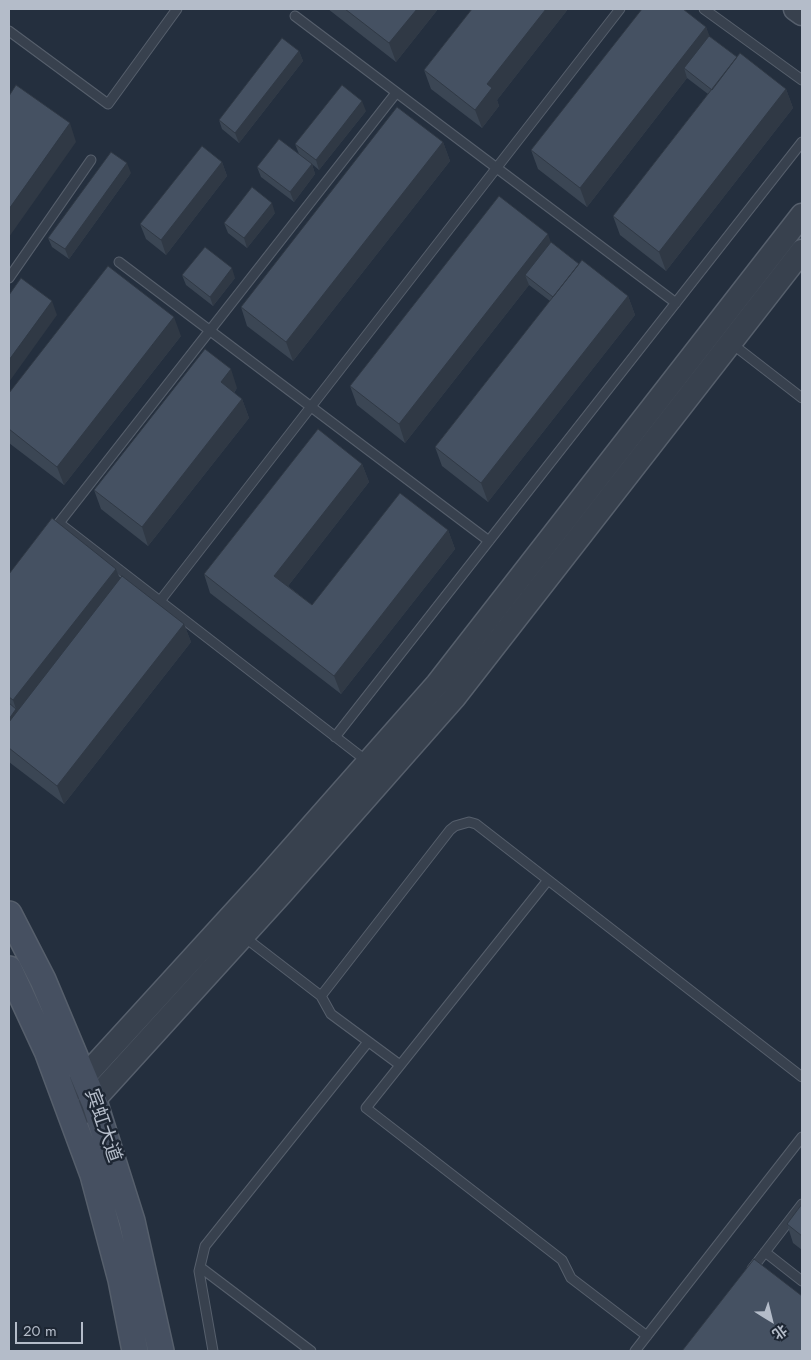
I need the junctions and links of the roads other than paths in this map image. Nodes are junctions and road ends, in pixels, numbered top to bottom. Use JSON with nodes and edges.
{"nodes":[{"id":1,"x":177,"y":9,"type":"edge"},
{"id":2,"x":620,"y":9,"type":"edge"},
{"id":3,"x":704,"y":9,"type":"edge"},
{"id":4,"x":795,"y":9,"type":"edge"},
{"id":5,"x":802,"y":14,"type":"edge"},
{"id":6,"x":295,"y":16,"type":"dead end"},
{"id":7,"x":9,"y":31,"type":"edge"},
{"id":8,"x":802,"y":80,"type":"edge"},
{"id":9,"x":396,"y":93,"type":"junction"},
{"id":10,"x":802,"y":142,"type":"edge"},
{"id":11,"x":91,"y":160,"type":"dead end"},
{"id":12,"x":497,"y":168,"type":"junction"},
{"id":13,"x":802,"y":215,"type":"edge"},
{"id":14,"x":802,"y":251,"type":"edge"},
{"id":15,"x":119,"y":262,"type":"dead end"},
{"id":16,"x":12,"y":268,"type":"edge"},
{"id":17,"x":9,"y":278,"type":"edge"},
{"id":18,"x":676,"y":303,"type":"junction"},
{"id":19,"x":210,"y":331,"type":"junction"},
{"id":20,"x":731,"y":343,"type":"junction"},
{"id":21,"x":802,"y":398,"type":"edge"},
{"id":22,"x":310,"y":407,"type":"junction"},
{"id":23,"x":489,"y":541,"type":"junction"},
{"id":24,"x":160,"y":601,"type":"junction"},
{"id":25,"x":335,"y":737,"type":"junction"},
{"id":26,"x":368,"y":762,"type":"junction"},
{"id":27,"x":548,"y":880,"type":"junction"},
{"id":28,"x":9,"y":914,"type":"edge"},
{"id":29,"x":243,"y":936,"type":"junction"},
{"id":30,"x":9,"y":969,"type":"edge"},
{"id":31,"x":321,"y":996,"type":"junction"},
{"id":32,"x":368,"y":1042,"type":"junction"},
{"id":33,"x":400,"y":1065,"type":"junction"},
{"id":34,"x":85,"y":1077,"type":"junction"},
{"id":35,"x":802,"y":1077,"type":"edge"},
{"id":36,"x":65,"y":1098,"type":"junction"},
{"id":37,"x":94,"y":1100,"type":"junction"},
{"id":38,"x":74,"y":1121,"type":"junction"},
{"id":39,"x":802,"y":1137,"type":"edge"},
{"id":40,"x":802,"y":1204,"type":"edge"},
{"id":41,"x":765,"y":1252,"type":"junction"},
{"id":42,"x":200,"y":1267,"type":"junction"},
{"id":43,"x":747,"y":1275,"type":"edge"},
{"id":44,"x":802,"y":1281,"type":"edge"},
{"id":45,"x":647,"y":1336,"type":"junction"},
{"id":46,"x":135,"y":1351,"type":"edge"},
{"id":47,"x":161,"y":1351,"type":"edge"},
{"id":48,"x":214,"y":1351,"type":"edge"},
{"id":49,"x":311,"y":1351,"type":"edge"},
{"id":50,"x":635,"y":1351,"type":"edge"}],
"edges":[{"from":1,"to":7,"type":"lane"},
{"from":2,"to":12,"type":"lane"},
{"from":3,"to":8,"type":"lane"},
{"from":4,"to":5,"type":"street"},
{"from":6,"to":9,"type":"lane"},
{"from":9,"to":12,"type":"lane"},
{"from":9,"to":19,"type":"lane"},
{"from":10,"to":18,"type":"lane"},
{"from":11,"to":16,"type":"lane"},
{"from":12,"to":18,"type":"lane"},
{"from":12,"to":22,"type":"lane"},
{"from":13,"to":26,"type":"street"},
{"from":14,"to":20,"type":"street"},
{"from":15,"to":19,"type":"lane"},
{"from":16,"to":17,"type":"lane"},
{"from":18,"to":23,"type":"lane"},
{"from":19,"to":22,"type":"lane"},
{"from":19,"to":24,"type":"lane"},
{"from":20,"to":21,"type":"lane"},
{"from":20,"to":29,"type":"street"},
{"from":22,"to":23,"type":"lane"},
{"from":22,"to":24,"type":"lane"},
{"from":23,"to":25,"type":"lane"},
{"from":24,"to":25,"type":"lane"},
{"from":25,"to":26,"type":"lane"},
{"from":26,"to":34,"type":"street"},
{"from":27,"to":31,"type":"lane"},
{"from":27,"to":33,"type":"lane"},
{"from":27,"to":35,"type":"lane"},
{"from":28,"to":34,"type":"main road","name":"宾虹大道"},
{"from":29,"to":31,"type":"lane"},
{"from":29,"to":37,"type":"street"},
{"from":30,"to":36,"type":"main road","name":"宾虹大道"},
{"from":31,"to":32,"type":"lane"},
{"from":32,"to":33,"type":"lane"},
{"from":32,"to":42,"type":"lane"},
{"from":33,"to":45,"type":"lane"},
{"from":34,"to":36,"type":"street"},
{"from":34,"to":37,"type":"main road","name":"宾虹大道"},
{"from":36,"to":38,"type":"main road","name":"宾虹大道"},
{"from":37,"to":38,"type":"street"},
{"from":37,"to":47,"type":"main road","name":"宾虹大道"},
{"from":38,"to":46,"type":"main road","name":"宾虹大道"},
{"from":39,"to":45,"type":"lane"},
{"from":40,"to":41,"type":"lane"},
{"from":41,"to":43,"type":"lane"},
{"from":41,"to":44,"type":"lane"},
{"from":42,"to":48,"type":"lane"},
{"from":42,"to":49,"type":"lane"},
{"from":45,"to":50,"type":"lane"}]}
